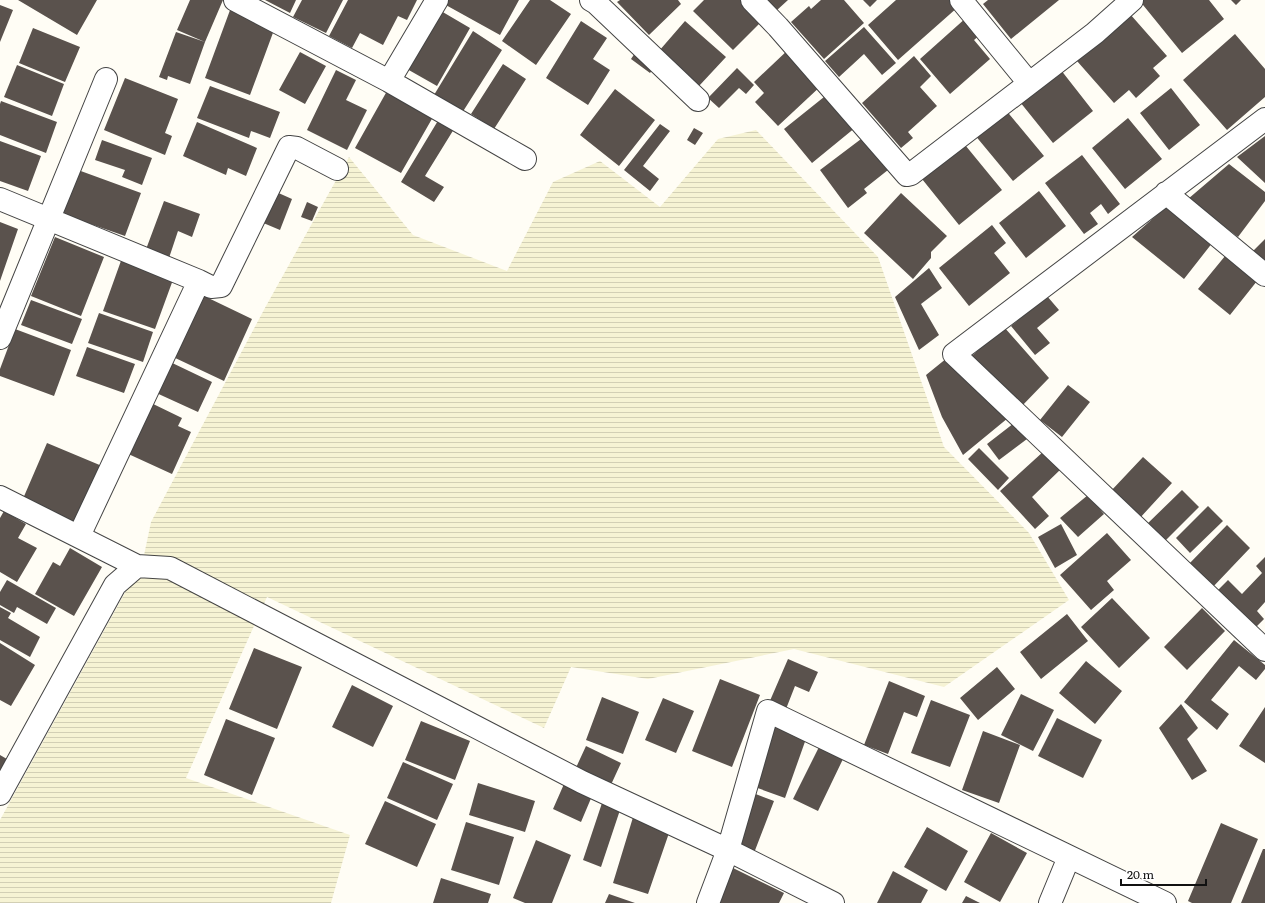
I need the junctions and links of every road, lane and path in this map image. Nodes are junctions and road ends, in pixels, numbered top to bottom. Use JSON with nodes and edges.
{"nodes":[{"id":1,"x":235,"y":0,"type":"edge"},
{"id":2,"x":437,"y":0,"type":"edge"},
{"id":3,"x":591,"y":0,"type":"edge"},
{"id":4,"x":752,"y":0,"type":"edge"},
{"id":5,"x":961,"y":0,"type":"edge"},
{"id":6,"x":1132,"y":0,"type":"edge"},
{"id":7,"x":106,"y":79,"type":"dead end"},
{"id":8,"x":389,"y":81,"type":"junction"},
{"id":9,"x":1029,"y":83,"type":"junction"},
{"id":10,"x":698,"y":100,"type":"dead end"},
{"id":11,"x":1265,"y":119,"type":"edge"},
{"id":12,"x":525,"y":160,"type":"dead end"},
{"id":13,"x":337,"y":169,"type":"dead end"},
{"id":14,"x":1166,"y":193,"type":"junction"},
{"id":15,"x":0,"y":199,"type":"edge"},
{"id":16,"x":50,"y":219,"type":"junction"},
{"id":17,"x":1265,"y":275,"type":"edge"},
{"id":18,"x":199,"y":281,"type":"junction"},
{"id":19,"x":0,"y":338,"type":"edge"},
{"id":20,"x":0,"y":497,"type":"edge"},
{"id":21,"x":79,"y":536,"type":"junction"},
{"id":22,"x":137,"y":566,"type":"junction"},
{"id":23,"x":1265,"y":650,"type":"edge"},
{"id":24,"x":0,"y":794,"type":"edge"},
{"id":25,"x":728,"y":850,"type":"junction"},
{"id":26,"x":1068,"y":857,"type":"junction"},
{"id":27,"x":708,"y":903,"type":"edge"},
{"id":28,"x":833,"y":903,"type":"edge"},
{"id":29,"x":1050,"y":903,"type":"edge"},
{"id":30,"x":1165,"y":903,"type":"edge"}],
"edges":[{"from":1,"to":8,"type":"street"},
{"from":2,"to":8,"type":"street"},
{"from":3,"to":10,"type":"street"},
{"from":4,"to":9,"type":"street"},
{"from":5,"to":9,"type":"street"},
{"from":6,"to":9,"type":"street"},
{"from":7,"to":16,"type":"street"},
{"from":8,"to":12,"type":"street"},
{"from":11,"to":14,"type":"street"},
{"from":13,"to":18,"type":"street"},
{"from":14,"to":17,"type":"street"},
{"from":14,"to":23,"type":"street"},
{"from":15,"to":16,"type":"street"},
{"from":16,"to":18,"type":"street"},
{"from":16,"to":19,"type":"street"},
{"from":18,"to":21,"type":"street"},
{"from":20,"to":21,"type":"street"},
{"from":21,"to":22,"type":"street"},
{"from":22,"to":24,"type":"street"},
{"from":22,"to":25,"type":"street"},
{"from":25,"to":26,"type":"street"},
{"from":25,"to":27,"type":"street"},
{"from":25,"to":28,"type":"street"},
{"from":26,"to":29,"type":"street"},
{"from":26,"to":30,"type":"street"}]}
